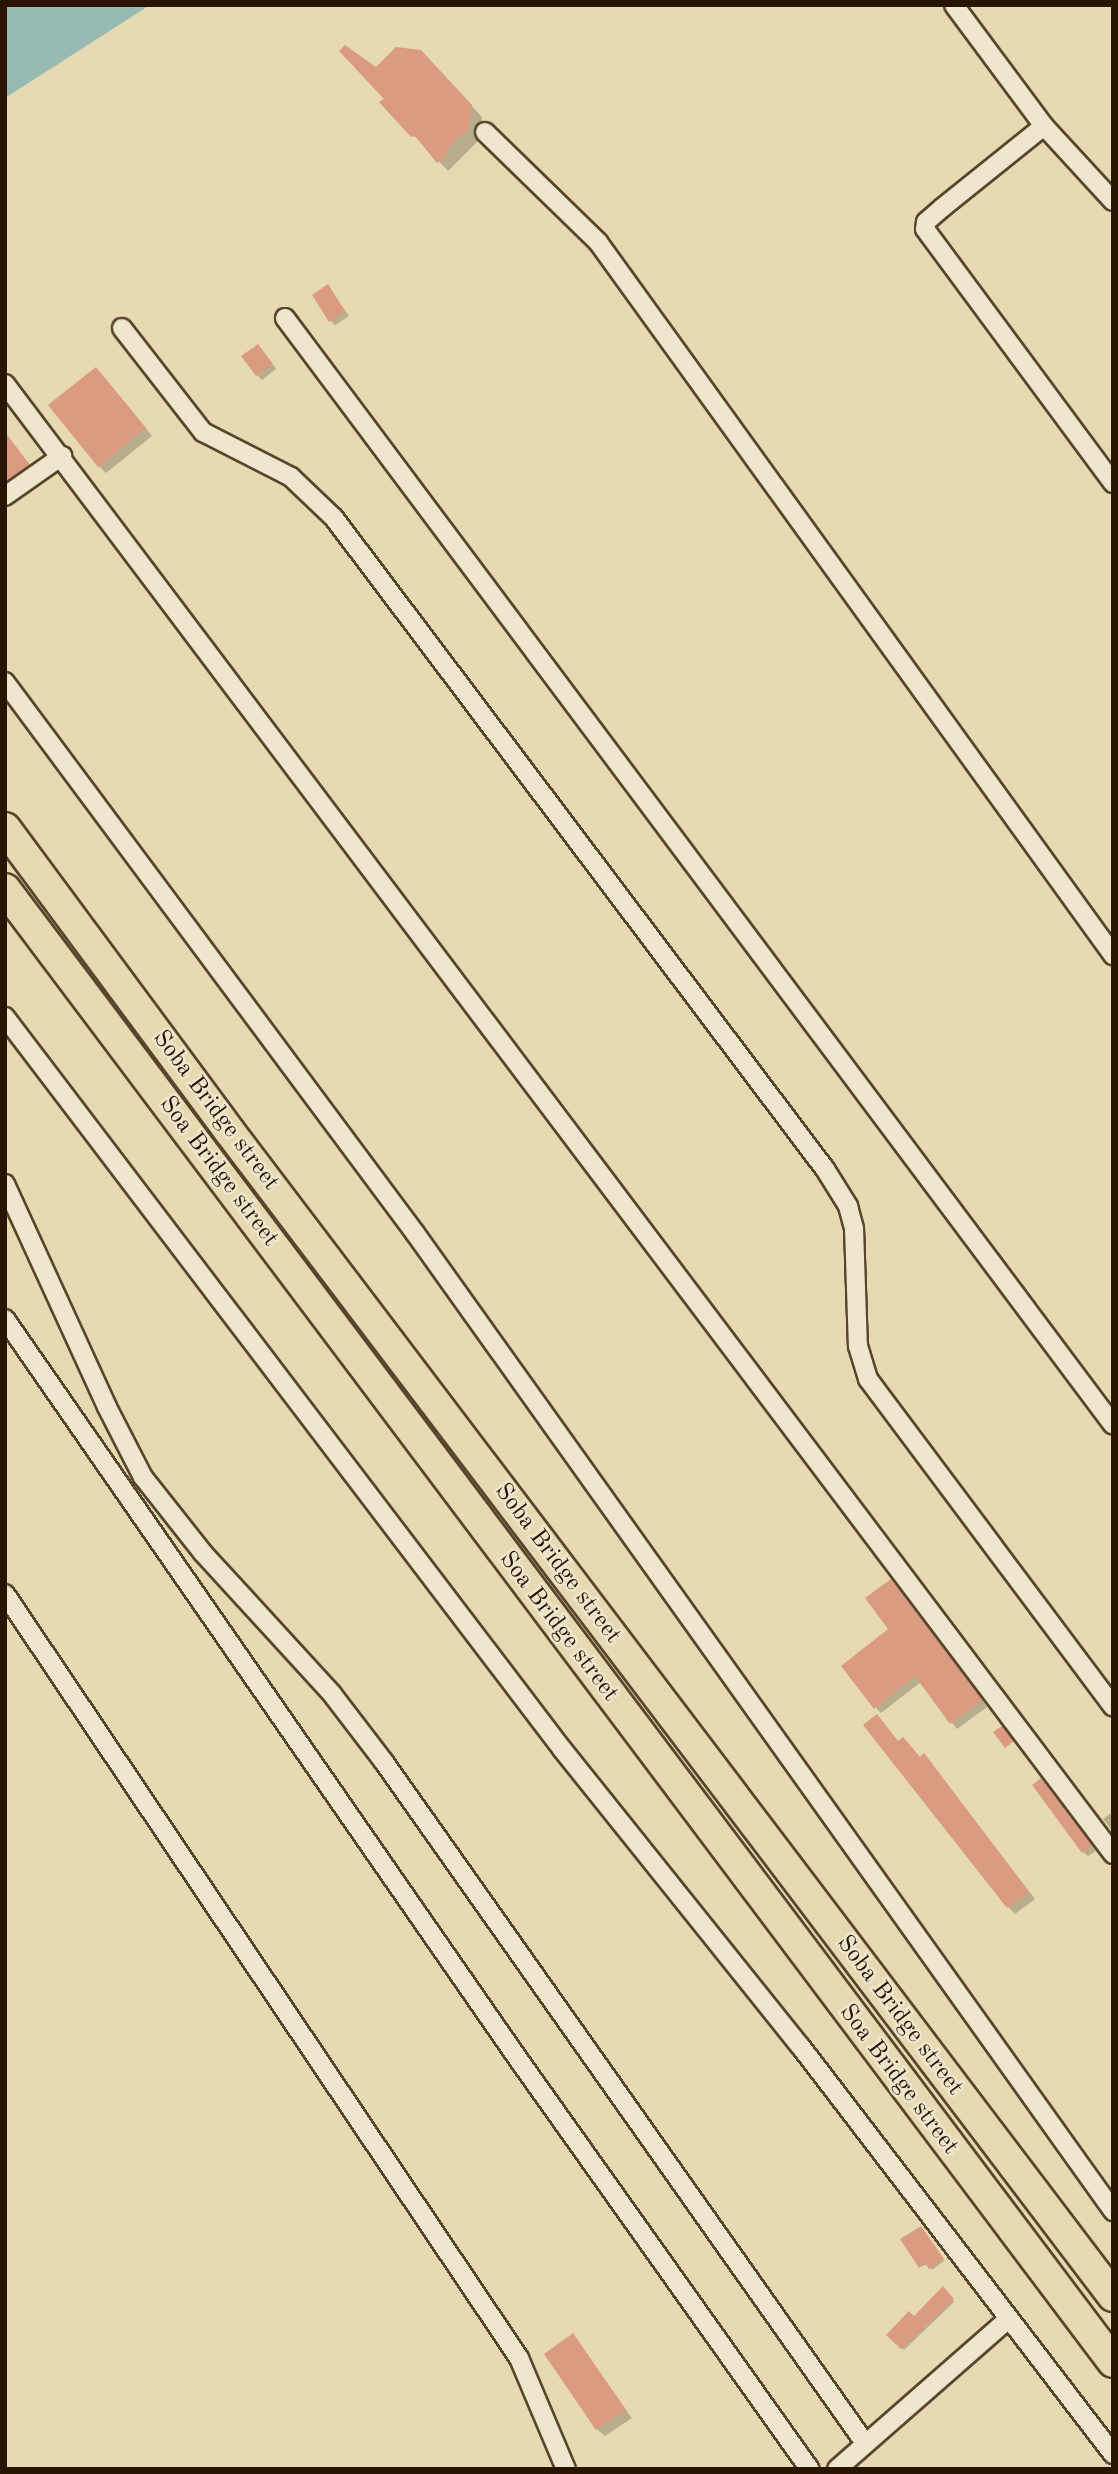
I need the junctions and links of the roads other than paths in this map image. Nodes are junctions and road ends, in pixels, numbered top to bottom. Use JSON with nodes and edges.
{"nodes":[{"id":1,"x":954,"y":5,"type":"edge"},
{"id":2,"x":1044,"y":126,"type":"junction"},
{"id":3,"x":485,"y":132,"type":"dead end"},
{"id":4,"x":1113,"y":201,"type":"edge"},
{"id":5,"x":285,"y":318,"type":"dead end"},
{"id":6,"x":122,"y":328,"type":"dead end"},
{"id":7,"x":5,"y":384,"type":"edge"},
{"id":8,"x":62,"y":456,"type":"junction"},
{"id":9,"x":1113,"y":483,"type":"edge"},
{"id":10,"x":5,"y":496,"type":"edge"},
{"id":11,"x":5,"y":682,"type":"edge"},
{"id":12,"x":5,"y":828,"type":"edge"},
{"id":13,"x":5,"y":889,"type":"edge"},
{"id":14,"x":1113,"y":955,"type":"edge"},
{"id":15,"x":5,"y":1017,"type":"edge"},
{"id":16,"x":5,"y":1184,"type":"edge"},
{"id":17,"x":5,"y":1319,"type":"edge"},
{"id":18,"x":1113,"y":1425,"type":"edge"},
{"id":19,"x":5,"y":1594,"type":"edge"},
{"id":20,"x":1113,"y":1706,"type":"edge"},
{"id":21,"x":1113,"y":1854,"type":"edge"},
{"id":22,"x":1111,"y":2205,"type":"edge"},
{"id":23,"x":1113,"y":2296,"type":"edge"},
{"id":24,"x":1007,"y":2320,"type":"junction"},
{"id":25,"x":1113,"y":2362,"type":"edge"},
{"id":26,"x":865,"y":2443,"type":"junction"},
{"id":27,"x":1113,"y":2454,"type":"edge"},
{"id":28,"x":566,"y":2469,"type":"edge"},
{"id":29,"x":810,"y":2469,"type":"edge"},
{"id":30,"x":837,"y":2469,"type":"edge"}],
"edges":[{"from":1,"to":2,"type":"street"},
{"from":2,"to":4,"type":"street"},
{"from":2,"to":9,"type":"street"},
{"from":3,"to":14,"type":"street"},
{"from":5,"to":18,"type":"street"},
{"from":6,"to":20,"type":"street"},
{"from":7,"to":8,"type":"street"},
{"from":8,"to":10,"type":"street"},
{"from":8,"to":21,"type":"street"},
{"from":11,"to":22,"type":"street"},
{"from":12,"to":23,"type":"highway","name":"Soba Bridge street"},
{"from":13,"to":25,"type":"highway","name":"Soa Bridge street"},
{"from":15,"to":24,"type":"street"},
{"from":16,"to":26,"type":"street"},
{"from":17,"to":29,"type":"street"},
{"from":19,"to":28,"type":"street"},
{"from":24,"to":26,"type":"street"},
{"from":24,"to":27,"type":"street"},
{"from":26,"to":30,"type":"street"}]}
